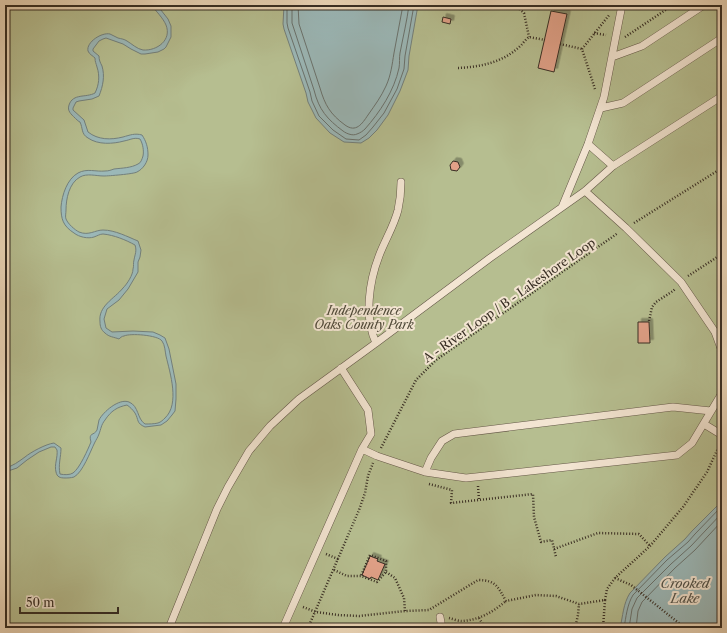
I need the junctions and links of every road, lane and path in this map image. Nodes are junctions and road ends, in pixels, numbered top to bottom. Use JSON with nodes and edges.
{"nodes":[{"id":1,"x":515,"y":5,"type":"edge"},
{"id":2,"x":622,"y":5,"type":"edge"},
{"id":3,"x":673,"y":5,"type":"edge"},
{"id":4,"x":704,"y":5,"type":"edge"},
{"id":5,"x":613,"y":10,"type":"dead end"},
{"id":6,"x":594,"y":33,"type":"junction"},
{"id":7,"x":616,"y":36,"type":"junction"},
{"id":8,"x":529,"y":37,"type":"junction"},
{"id":9,"x":722,"y":38,"type":"edge"},
{"id":10,"x":545,"y":40,"type":"dead end"},
{"id":11,"x":560,"y":44,"type":"dead end"},
{"id":12,"x":582,"y":48,"type":"junction"},
{"id":13,"x":612,"y":57,"type":"junction"},
{"id":14,"x":458,"y":68,"type":"dead end"},
{"id":15,"x":596,"y":91,"type":"dead end"},
{"id":16,"x":722,"y":96,"type":"edge"},
{"id":17,"x":601,"y":108,"type":"junction"},
{"id":18,"x":588,"y":144,"type":"junction"},
{"id":19,"x":613,"y":166,"type":"junction"},
{"id":20,"x":722,"y":168,"type":"edge"},
{"id":21,"x":401,"y":182,"type":"dead end"},
{"id":22,"x":585,"y":191,"type":"junction"},
{"id":23,"x":562,"y":208,"type":"junction"},
{"id":24,"x":626,"y":228,"type":"junction"},
{"id":25,"x":376,"y":343,"type":"junction"},
{"id":26,"x":722,"y":351,"type":"edge"},
{"id":27,"x":341,"y":368,"type":"junction"},
{"id":28,"x":722,"y":393,"type":"edge"},
{"id":29,"x":711,"y":410,"type":"junction"},
{"id":30,"x":704,"y":424,"type":"junction"},
{"id":31,"x":722,"y":435,"type":"edge"},
{"id":32,"x":722,"y":440,"type":"edge"},
{"id":33,"x":362,"y":449,"type":"junction"},
{"id":34,"x":377,"y":456,"type":"junction"},
{"id":35,"x":372,"y":466,"type":"junction"},
{"id":36,"x":378,"y":468,"type":"dead end"},
{"id":37,"x":424,"y":472,"type":"junction"},
{"id":38,"x":477,"y":477,"type":"junction"},
{"id":39,"x":424,"y":482,"type":"dead end"},
{"id":40,"x":479,"y":500,"type":"junction"},
{"id":41,"x":650,"y":546,"type":"junction"},
{"id":42,"x":554,"y":549,"type":"junction"},
{"id":43,"x":556,"y":557,"type":"dead end"},
{"id":44,"x":334,"y":570,"type":"junction"},
{"id":45,"x":386,"y":572,"type":"junction"},
{"id":46,"x":361,"y":576,"type":"junction"},
{"id":47,"x":615,"y":578,"type":"junction"},
{"id":48,"x":605,"y":600,"type":"junction"},
{"id":49,"x":506,"y":601,"type":"junction"},
{"id":50,"x":294,"y":603,"type":"junction"},
{"id":51,"x":579,"y":604,"type":"junction"},
{"id":52,"x":405,"y":610,"type":"junction"},
{"id":53,"x":429,"y":610,"type":"junction"},
{"id":54,"x":316,"y":612,"type":"junction"},
{"id":55,"x":440,"y":617,"type":"junction"},
{"id":56,"x":479,"y":618,"type":"junction"},
{"id":57,"x":169,"y":628,"type":"edge"},
{"id":58,"x":283,"y":628,"type":"edge"},
{"id":59,"x":308,"y":628,"type":"edge"},
{"id":60,"x":442,"y":628,"type":"edge"},
{"id":61,"x":485,"y":628,"type":"edge"},
{"id":62,"x":575,"y":628,"type":"edge"},
{"id":63,"x":603,"y":628,"type":"edge"},
{"id":64,"x":685,"y":628,"type":"edge"}],
"edges":[{"from":1,"to":8,"type":"path"},
{"from":2,"to":7,"type":"lane"},
{"from":3,"to":7,"type":"path"},
{"from":4,"to":13,"type":"lane"},
{"from":5,"to":6,"type":"path"},
{"from":6,"to":7,"type":"path"},
{"from":6,"to":12,"type":"path"},
{"from":7,"to":13,"type":"lane"},
{"from":8,"to":10,"type":"path"},
{"from":8,"to":14,"type":"path"},
{"from":9,"to":17,"type":"lane"},
{"from":11,"to":12,"type":"path"},
{"from":12,"to":15,"type":"path"},
{"from":13,"to":17,"type":"lane"},
{"from":16,"to":19,"type":"lane"},
{"from":17,"to":18,"type":"lane"},
{"from":18,"to":19,"type":"lane"},
{"from":18,"to":23,"type":"lane"},
{"from":19,"to":22,"type":"lane"},
{"from":20,"to":24,"type":"path","name":"A - River Loop / B - Lakeshore Loop"},
{"from":21,"to":25,"type":"lane"},
{"from":22,"to":23,"type":"lane"},
{"from":22,"to":24,"type":"lane"},
{"from":23,"to":25,"type":"lane"},
{"from":24,"to":26,"type":"lane"},
{"from":24,"to":34,"type":"path","name":"A - River Loop / B - Lakeshore Loop"},
{"from":25,"to":27,"type":"lane"},
{"from":27,"to":33,"type":"lane"},
{"from":27,"to":57,"type":"lane"},
{"from":28,"to":29,"type":"lane"},
{"from":29,"to":30,"type":"lane"},
{"from":29,"to":37,"type":"lane"},
{"from":30,"to":31,"type":"lane"},
{"from":30,"to":38,"type":"lane"},
{"from":32,"to":41,"type":"path"},
{"from":33,"to":34,"type":"lane"},
{"from":33,"to":50,"type":"lane"},
{"from":34,"to":35,"type":"path","name":"A - River Loop / B - Lakeshore Loop"},
{"from":34,"to":37,"type":"lane"},
{"from":35,"to":36,"type":"path"},
{"from":35,"to":44,"type":"path","name":"A - River Loop / B - Lakeshore Loop"},
{"from":37,"to":38,"type":"lane"},
{"from":38,"to":40,"type":"path"},
{"from":39,"to":40,"type":"path"},
{"from":40,"to":42,"type":"path"},
{"from":41,"to":42,"type":"path"},
{"from":41,"to":47,"type":"path"},
{"from":42,"to":43,"type":"path"},
{"from":44,"to":46,"type":"path"},
{"from":44,"to":54,"type":"path","name":"A - River Loop / B - Lakeshore Loop"},
{"from":45,"to":46,"type":"path"},
{"from":45,"to":46,"type":"path"},
{"from":45,"to":52,"type":"path"},
{"from":47,"to":48,"type":"path"},
{"from":47,"to":64,"type":"path"},
{"from":48,"to":51,"type":"path"},
{"from":48,"to":63,"type":"path"},
{"from":49,"to":51,"type":"path"},
{"from":49,"to":53,"type":"path"},
{"from":49,"to":56,"type":"path"},
{"from":50,"to":54,"type":"path"},
{"from":50,"to":58,"type":"lane"},
{"from":51,"to":62,"type":"path"},
{"from":52,"to":53,"type":"path"},
{"from":52,"to":54,"type":"path"},
{"from":53,"to":55,"type":"path"},
{"from":54,"to":59,"type":"path","name":"A - River Loop / B - Lakeshore Loop"},
{"from":55,"to":56,"type":"path"},
{"from":55,"to":60,"type":"lane"},
{"from":56,"to":61,"type":"path"}]}
